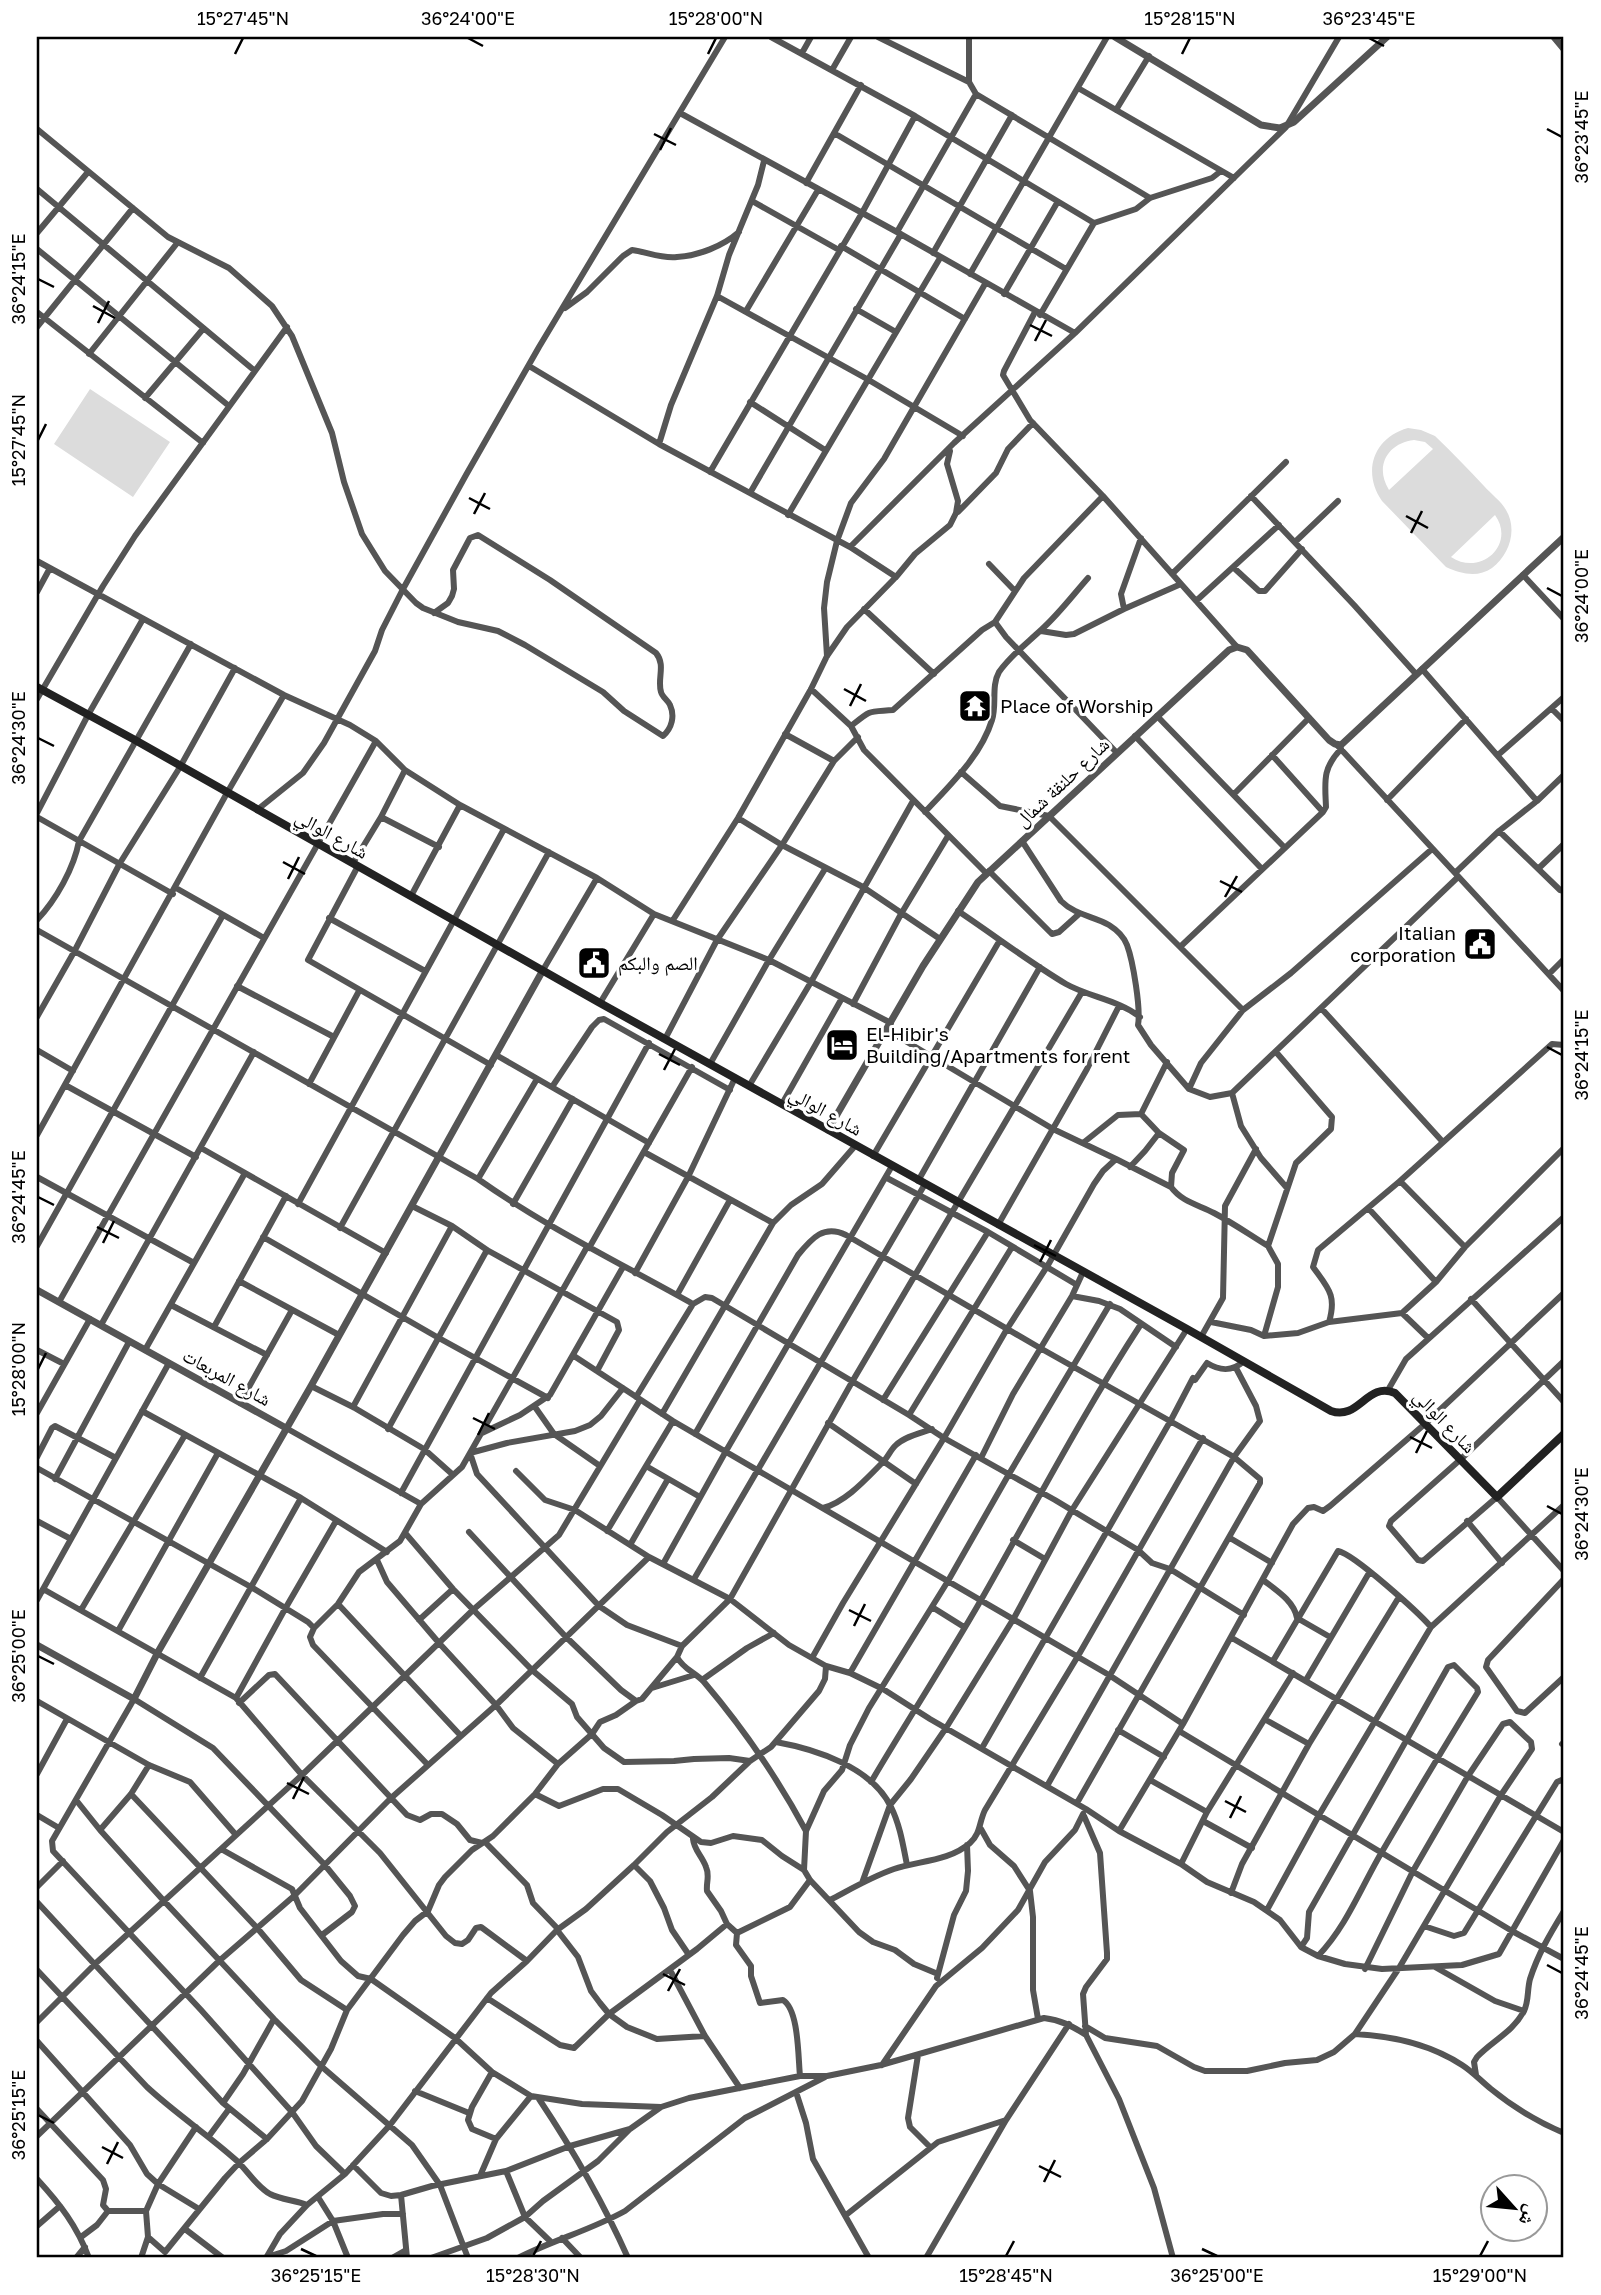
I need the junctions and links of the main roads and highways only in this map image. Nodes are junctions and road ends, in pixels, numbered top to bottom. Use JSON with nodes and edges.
{"nodes":[{"id":1,"x":39,"y":689,"type":"edge"},
{"id":2,"x":1564,"y":1434,"type":"edge"}],
"edges":[{"from":1,"to":2,"type":"main road","name":"شارع الوالي"}]}
